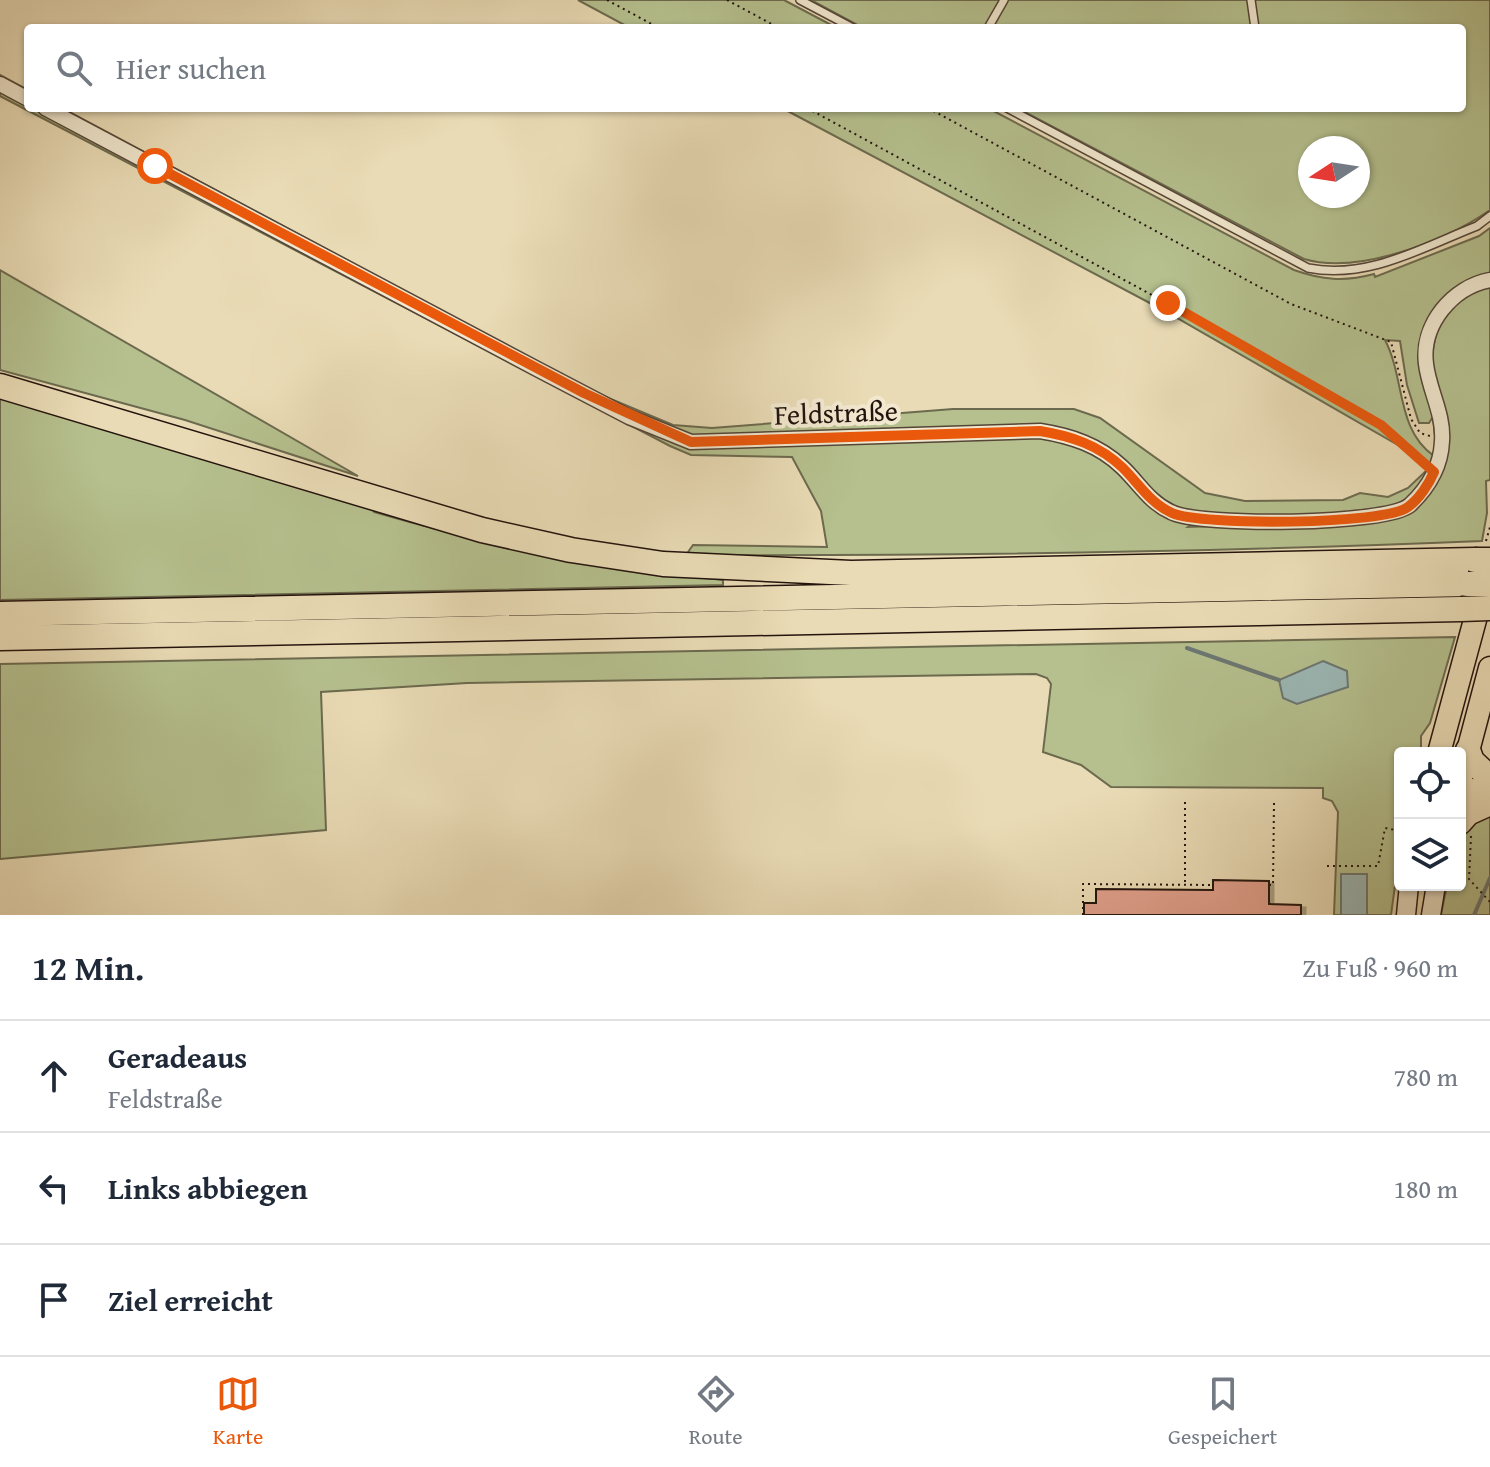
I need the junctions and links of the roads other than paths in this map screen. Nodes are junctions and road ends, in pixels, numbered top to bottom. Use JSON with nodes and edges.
{"nodes":[{"id":1,"x":800,"y":0,"type":"edge"},
{"id":2,"x":1004,"y":0,"type":"edge"},
{"id":3,"x":1251,"y":0,"type":"edge"},
{"id":4,"x":845,"y":24,"type":"edge"},
{"id":5,"x":990,"y":24,"type":"edge"},
{"id":6,"x":1254,"y":24,"type":"edge"},
{"id":7,"x":0,"y":84,"type":"edge"},
{"id":8,"x":24,"y":97,"type":"edge"},
{"id":9,"x":53,"y":112,"type":"edge"},
{"id":10,"x":1015,"y":112,"type":"edge"},
{"id":11,"x":1490,"y":216,"type":"edge"},
{"id":12,"x":1490,"y":280,"type":"edge"},
{"id":13,"x":0,"y":386,"type":"edge"},
{"id":14,"x":1485,"y":562,"type":"edge"},
{"id":15,"x":1479,"y":584,"type":"edge"},
{"id":16,"x":1490,"y":608,"type":"edge"},
{"id":17,"x":0,"y":614,"type":"edge"},
{"id":18,"x":0,"y":638,"type":"edge"},
{"id":19,"x":1490,"y":668,"type":"edge"},
{"id":20,"x":1440,"y":747,"type":"edge"},
{"id":21,"x":1466,"y":758,"type":"edge"},
{"id":22,"x":1466,"y":774,"type":"edge"},
{"id":23,"x":1466,"y":776,"type":"edge"},
{"id":24,"x":1490,"y":778,"type":"edge"},
{"id":25,"x":1490,"y":796,"type":"edge"},
{"id":26,"x":1490,"y":803,"type":"edge"},
{"id":27,"x":1466,"y":824,"type":"edge"},
{"id":28,"x":1408,"y":891,"type":"edge"},
{"id":29,"x":1435,"y":891,"type":"edge"},
{"id":30,"x":1406,"y":915,"type":"edge"},
{"id":31,"x":1431,"y":915,"type":"edge"}],
"edges":[{"from":1,"to":4,"type":"lane"},
{"from":2,"to":5,"type":"lane"},
{"from":3,"to":6,"type":"lane"},
{"from":7,"to":8,"type":"street"},
{"from":9,"to":12,"type":"street","name":"Feldstraße"},
{"from":10,"to":11,"type":"lane"},
{"from":13,"to":14,"type":"highway"},
{"from":14,"to":20,"type":"main road"},
{"from":15,"to":17,"type":"highway"},
{"from":16,"to":18,"type":"highway","bridge":true},
{"from":19,"to":21,"type":"main road"},
{"from":22,"to":24,"type":"highway"},
{"from":23,"to":25,"type":"highway"},
{"from":26,"to":27,"type":"highway"},
{"from":28,"to":30,"type":"main road"},
{"from":29,"to":31,"type":"main road"}]}
